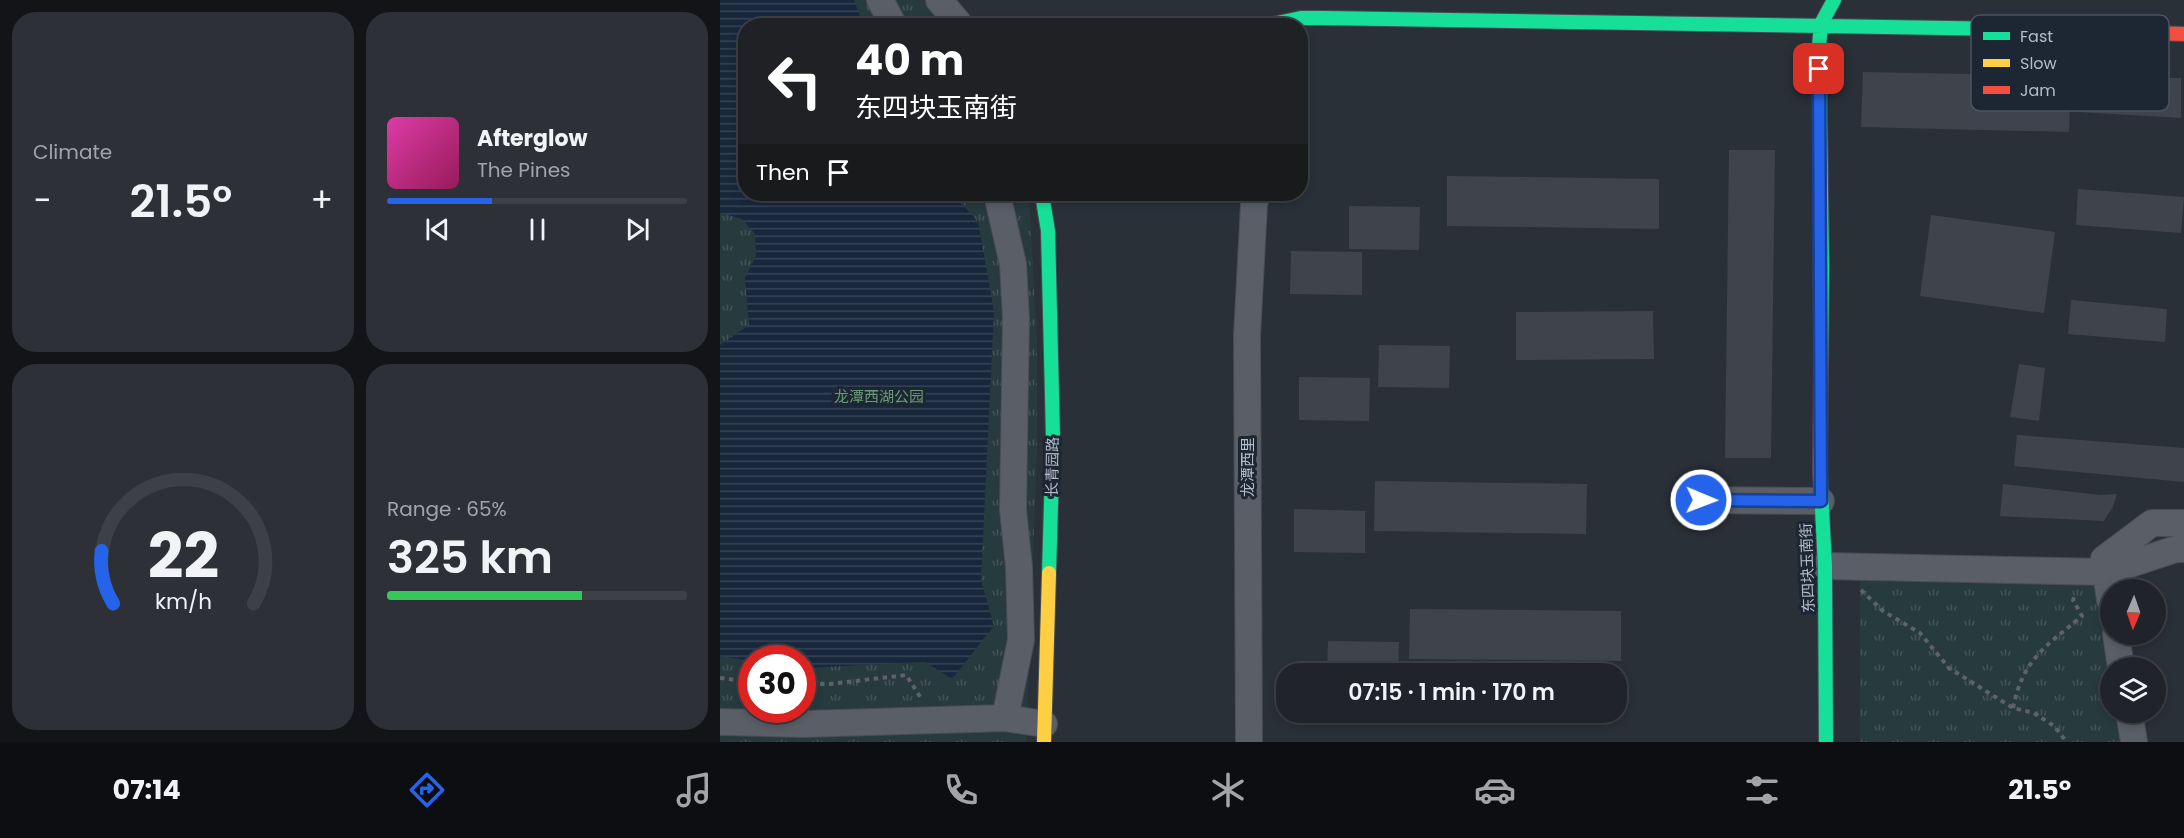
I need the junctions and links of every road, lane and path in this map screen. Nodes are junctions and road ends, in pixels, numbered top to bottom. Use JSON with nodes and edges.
{"nodes":[{"id":1,"x":880,"y":0,"type":"edge"},
{"id":2,"x":939,"y":0,"type":"edge"},
{"id":3,"x":1834,"y":0,"type":"edge"},
{"id":4,"x":1303,"y":14,"type":"edge"},
{"id":5,"x":890,"y":18,"type":"edge"},
{"id":6,"x":954,"y":18,"type":"edge"},
{"id":7,"x":1821,"y":24,"type":"junction"},
{"id":8,"x":1971,"y":28,"type":"edge"},
{"id":9,"x":2169,"y":34,"type":"edge"},
{"id":10,"x":2184,"y":34,"type":"edge"},
{"id":11,"x":999,"y":201,"type":"edge"},
{"id":12,"x":1043,"y":201,"type":"edge"},
{"id":13,"x":1255,"y":201,"type":"edge"},
{"id":14,"x":1701,"y":500,"type":"dead end"},
{"id":15,"x":1821,"y":501,"type":"junction"},
{"id":16,"x":2184,"y":523,"type":"edge"},
{"id":17,"x":2184,"y":549,"type":"edge"},
{"id":18,"x":1825,"y":566,"type":"junction"},
{"id":19,"x":2094,"y":572,"type":"junction"},
{"id":20,"x":2100,"y":582,"type":"edge"},
{"id":21,"x":1856,"y":587,"type":"dead end"},
{"id":22,"x":906,"y":675,"type":"dead end"},
{"id":23,"x":720,"y":678,"type":"edge"},
{"id":24,"x":738,"y":680,"type":"edge"},
{"id":25,"x":816,"y":684,"type":"edge"},
{"id":26,"x":2013,"y":708,"type":"junction"},
{"id":27,"x":1005,"y":718,"type":"junction"},
{"id":28,"x":720,"y":722,"type":"edge"},
{"id":29,"x":2131,"y":723,"type":"edge"},
{"id":30,"x":1044,"y":733,"type":"edge"},
{"id":31,"x":1249,"y":742,"type":"edge"},
{"id":32,"x":1826,"y":742,"type":"edge"},
{"id":33,"x":2067,"y":742,"type":"edge"},
{"id":34,"x":2134,"y":742,"type":"edge"}],
"edges":[{"from":1,"to":5,"type":"street"},
{"from":2,"to":6,"type":"street"},
{"from":3,"to":7,"type":"street","name":"东四块玉南街"},
{"from":4,"to":7,"type":"street"},
{"from":7,"to":8,"type":"street"},
{"from":7,"to":15,"type":"street","name":"东四块玉南街"},
{"from":9,"to":10,"type":"street"},
{"from":11,"to":27,"type":"street"},
{"from":12,"to":30,"type":"street","name":"长青园路"},
{"from":13,"to":31,"type":"street","name":"龙潭西里"},
{"from":14,"to":15,"type":"street"},
{"from":15,"to":18,"type":"street","name":"东四块玉南街"},
{"from":16,"to":19,"type":"street"},
{"from":17,"to":19,"type":"street"},
{"from":18,"to":19,"type":"street"},
{"from":18,"to":32,"type":"street","name":"东四块玉南街"},
{"from":19,"to":20,"type":"street"},
{"from":19,"to":26,"type":"path"},
{"from":21,"to":26,"type":"path"},
{"from":22,"to":25,"type":"path"},
{"from":23,"to":24,"type":"path"},
{"from":26,"to":33,"type":"path"},
{"from":27,"to":28,"type":"street"},
{"from":27,"to":30,"type":"street"},
{"from":29,"to":34,"type":"street"}]}
